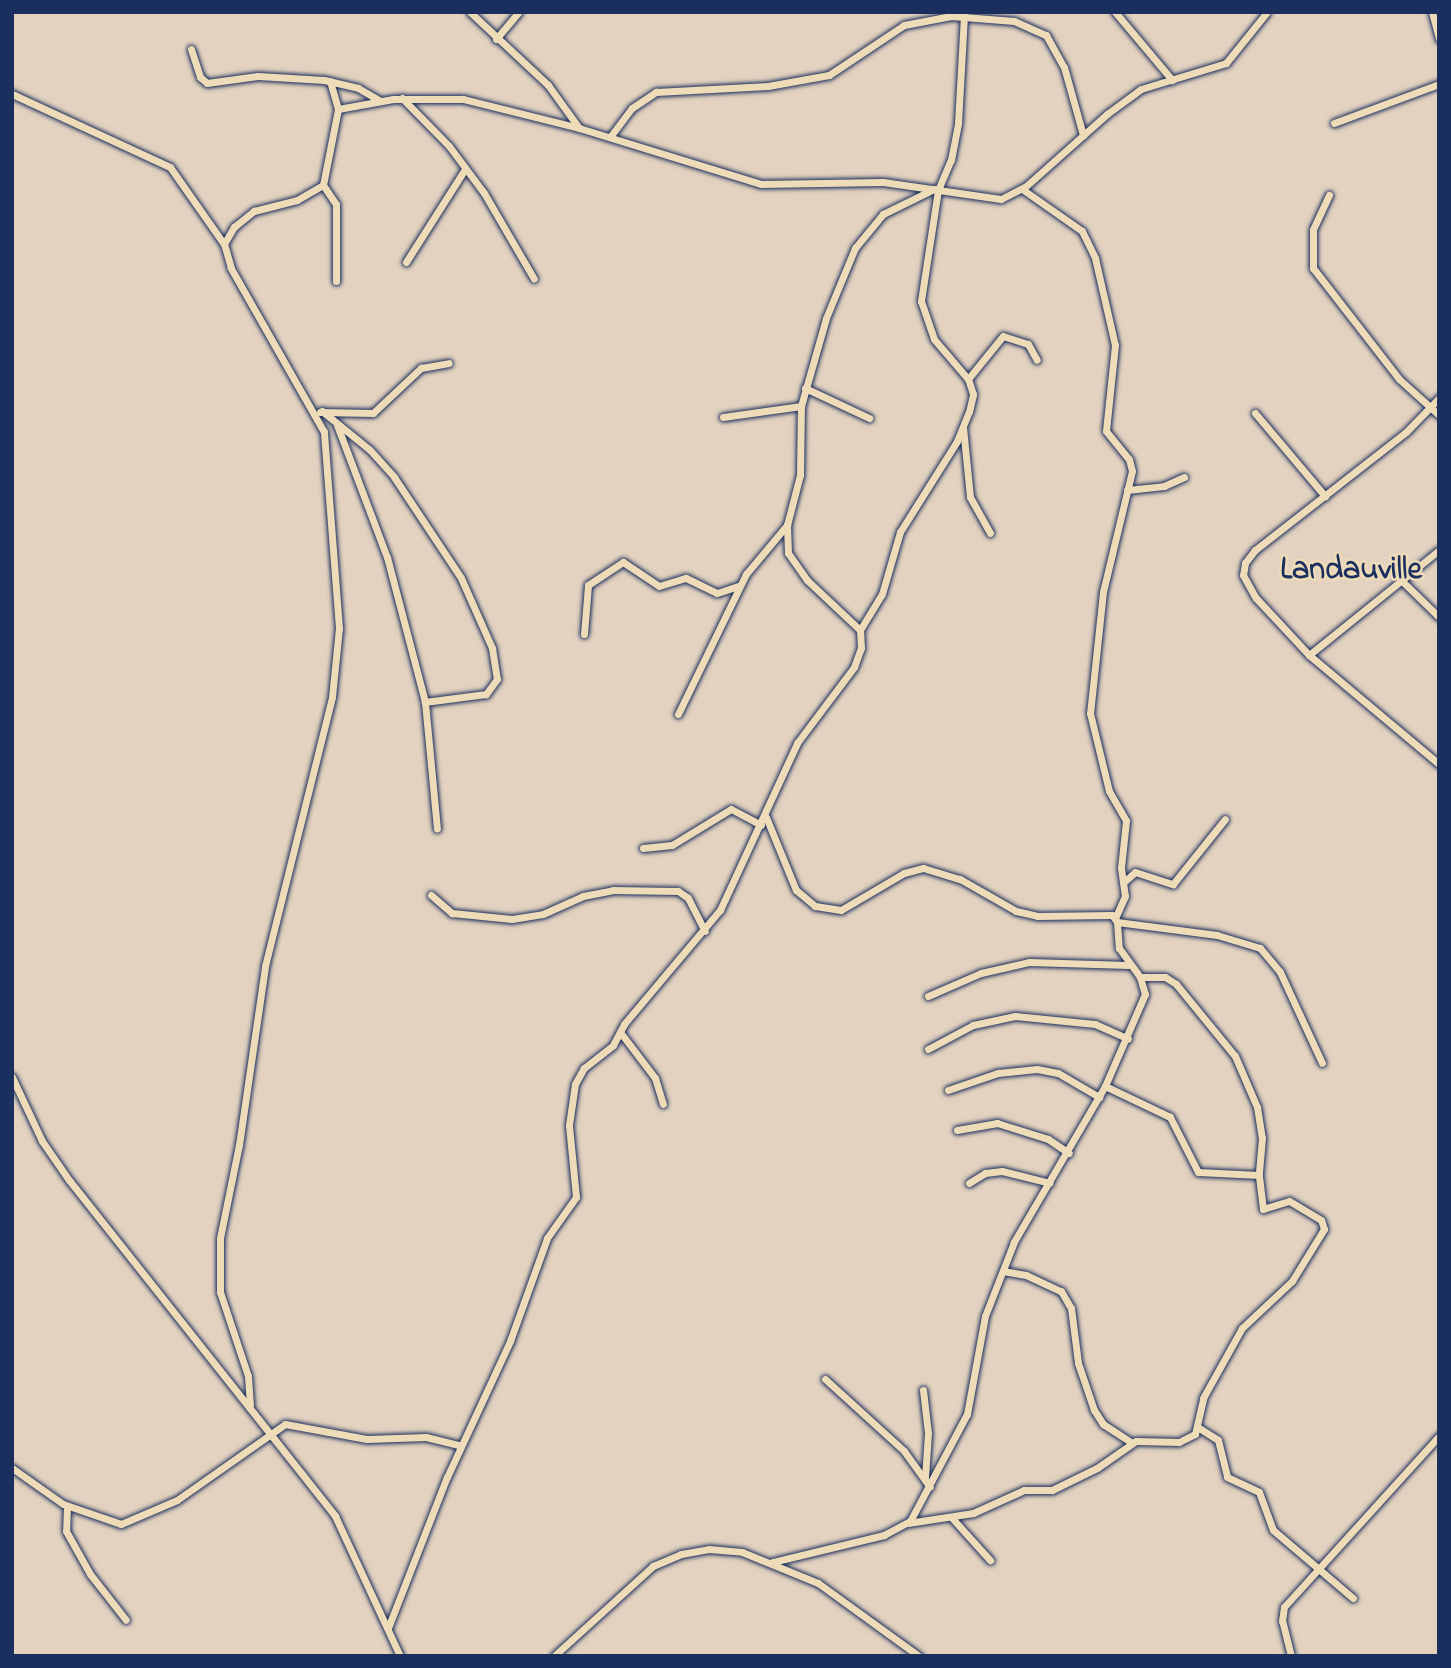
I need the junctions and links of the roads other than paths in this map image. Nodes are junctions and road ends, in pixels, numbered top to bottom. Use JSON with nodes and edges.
{"nodes":[{"id":1,"x":470,"y":12,"type":"edge"},
{"id":2,"x":519,"y":12,"type":"edge"},
{"id":3,"x":1115,"y":12,"type":"edge"},
{"id":4,"x":1267,"y":12,"type":"edge"},
{"id":5,"x":1432,"y":12,"type":"edge"},
{"id":6,"x":951,"y":14,"type":"edge"},
{"id":7,"x":1003,"y":15,"type":"edge"},
{"id":8,"x":964,"y":16,"type":"junction"},
{"id":9,"x":1437,"y":27,"type":"edge"},
{"id":10,"x":496,"y":39,"type":"junction"},
{"id":11,"x":1439,"y":39,"type":"edge"},
{"id":12,"x":191,"y":49,"type":"dead end"},
{"id":13,"x":1172,"y":80,"type":"junction"},
{"id":14,"x":330,"y":81,"type":"junction"},
{"id":15,"x":1439,"y":84,"type":"edge"},
{"id":16,"x":12,"y":93,"type":"edge"},
{"id":17,"x":402,"y":98,"type":"junction"},
{"id":18,"x":379,"y":100,"type":"junction"},
{"id":19,"x":338,"y":109,"type":"junction"},
{"id":20,"x":1334,"y":123,"type":"dead end"},
{"id":21,"x":579,"y":128,"type":"junction"},
{"id":22,"x":1083,"y":135,"type":"junction"},
{"id":23,"x":610,"y":137,"type":"junction"},
{"id":24,"x":465,"y":169,"type":"junction"},
{"id":25,"x":323,"y":185,"type":"junction"},
{"id":26,"x":1022,"y":189,"type":"junction"},
{"id":27,"x":937,"y":190,"type":"junction"},
{"id":28,"x":1329,"y":195,"type":"dead end"},
{"id":29,"x":224,"y":244,"type":"junction"},
{"id":30,"x":406,"y":262,"type":"dead end"},
{"id":31,"x":534,"y":279,"type":"dead end"},
{"id":32,"x":335,"y":281,"type":"dead end"},
{"id":33,"x":1037,"y":360,"type":"dead end"},
{"id":34,"x":449,"y":362,"type":"dead end"},
{"id":35,"x":968,"y":379,"type":"junction"},
{"id":36,"x":805,"y":388,"type":"junction"},
{"id":37,"x":1439,"y":398,"type":"edge"},
{"id":38,"x":801,"y":406,"type":"junction"},
{"id":39,"x":1430,"y":409,"type":"junction"},
{"id":40,"x":322,"y":411,"type":"junction"},
{"id":41,"x":312,"y":412,"type":"junction"},
{"id":42,"x":1255,"y":413,"type":"dead end"},
{"id":43,"x":1439,"y":415,"type":"edge"},
{"id":44,"x":723,"y":417,"type":"dead end"},
{"id":45,"x":869,"y":418,"type":"dead end"},
{"id":46,"x":338,"y":425,"type":"junction"},
{"id":47,"x":963,"y":427,"type":"junction"},
{"id":48,"x":1184,"y":477,"type":"dead end"},
{"id":49,"x":1127,"y":490,"type":"junction"},
{"id":50,"x":1325,"y":496,"type":"junction"},
{"id":51,"x":787,"y":526,"type":"junction"},
{"id":52,"x":990,"y":533,"type":"dead end"},
{"id":53,"x":1439,"y":550,"type":"edge"},
{"id":54,"x":1401,"y":580,"type":"junction"},
{"id":55,"x":739,"y":586,"type":"junction"},
{"id":56,"x":1439,"y":617,"type":"edge"},
{"id":57,"x":860,"y":630,"type":"junction"},
{"id":58,"x":584,"y":634,"type":"dead end"},
{"id":59,"x":1309,"y":655,"type":"junction"},
{"id":60,"x":425,"y":702,"type":"junction"},
{"id":61,"x":678,"y":714,"type":"dead end"},
{"id":62,"x":1439,"y":764,"type":"edge"},
{"id":63,"x":766,"y":817,"type":"junction"},
{"id":64,"x":1225,"y":819,"type":"dead end"},
{"id":65,"x":761,"y":825,"type":"junction"},
{"id":66,"x":437,"y":828,"type":"dead end"},
{"id":67,"x":643,"y":848,"type":"dead end"},
{"id":68,"x":1125,"y":881,"type":"junction"},
{"id":69,"x":430,"y":895,"type":"dead end"},
{"id":70,"x":1116,"y":920,"type":"junction"},
{"id":71,"x":705,"y":931,"type":"junction"},
{"id":72,"x":1129,"y":965,"type":"junction"},
{"id":73,"x":1140,"y":976,"type":"junction"},
{"id":74,"x":928,"y":996,"type":"dead end"},
{"id":75,"x":620,"y":1032,"type":"junction"},
{"id":76,"x":1128,"y":1039,"type":"junction"},
{"id":77,"x":928,"y":1049,"type":"dead end"},
{"id":78,"x":1322,"y":1063,"type":"dead end"},
{"id":79,"x":12,"y":1077,"type":"edge"},
{"id":80,"x":1105,"y":1087,"type":"junction"},
{"id":81,"x":948,"y":1090,"type":"dead end"},
{"id":82,"x":1100,"y":1097,"type":"junction"},
{"id":83,"x":663,"y":1104,"type":"dead end"},
{"id":84,"x":957,"y":1130,"type":"dead end"},
{"id":85,"x":1069,"y":1153,"type":"junction"},
{"id":86,"x":1259,"y":1175,"type":"junction"},
{"id":87,"x":1050,"y":1183,"type":"junction"},
{"id":88,"x":969,"y":1184,"type":"dead end"},
{"id":89,"x":1003,"y":1271,"type":"junction"},
{"id":90,"x":825,"y":1379,"type":"dead end"},
{"id":91,"x":923,"y":1390,"type":"dead end"},
{"id":92,"x":250,"y":1405,"type":"junction"},
{"id":93,"x":1199,"y":1428,"type":"junction"},
{"id":94,"x":269,"y":1433,"type":"junction"},
{"id":95,"x":1439,"y":1436,"type":"edge"},
{"id":96,"x":1132,"y":1443,"type":"junction"},
{"id":97,"x":461,"y":1446,"type":"junction"},
{"id":98,"x":12,"y":1468,"type":"edge"},
{"id":99,"x":925,"y":1478,"type":"junction"},
{"id":100,"x":930,"y":1487,"type":"junction"},
{"id":101,"x":68,"y":1506,"type":"junction"},
{"id":102,"x":952,"y":1518,"type":"junction"},
{"id":103,"x":908,"y":1523,"type":"junction"},
{"id":104,"x":990,"y":1560,"type":"dead end"},
{"id":105,"x":772,"y":1562,"type":"junction"},
{"id":106,"x":1321,"y":1566,"type":"junction"},
{"id":107,"x":1353,"y":1598,"type":"dead end"},
{"id":108,"x":127,"y":1620,"type":"dead end"},
{"id":109,"x":388,"y":1628,"type":"junction"},
{"id":110,"x":400,"y":1656,"type":"edge"},
{"id":111,"x":554,"y":1656,"type":"edge"},
{"id":112,"x":919,"y":1656,"type":"edge"},
{"id":113,"x":1291,"y":1656,"type":"edge"}],
"edges":[{"from":1,"to":10,"type":"street"},
{"from":2,"to":10,"type":"street"},
{"from":3,"to":13,"type":"street"},
{"from":4,"to":13,"type":"street"},
{"from":5,"to":9,"type":"street"},
{"from":6,"to":8,"type":"street"},
{"from":6,"to":23,"type":"street"},
{"from":7,"to":8,"type":"street"},
{"from":7,"to":22,"type":"street"},
{"from":8,"to":27,"type":"street"},
{"from":9,"to":11,"type":"street"},
{"from":10,"to":21,"type":"street"},
{"from":12,"to":14,"type":"street"},
{"from":13,"to":22,"type":"street"},
{"from":14,"to":18,"type":"street"},
{"from":14,"to":19,"type":"street"},
{"from":15,"to":20,"type":"street"},
{"from":16,"to":29,"type":"street"},
{"from":17,"to":18,"type":"street"},
{"from":17,"to":21,"type":"street"},
{"from":17,"to":24,"type":"street"},
{"from":18,"to":19,"type":"street"},
{"from":19,"to":25,"type":"street"},
{"from":21,"to":23,"type":"street"},
{"from":22,"to":26,"type":"street"},
{"from":23,"to":27,"type":"street"},
{"from":24,"to":30,"type":"street"},
{"from":24,"to":31,"type":"street"},
{"from":25,"to":29,"type":"street"},
{"from":25,"to":32,"type":"street"},
{"from":26,"to":27,"type":"street"},
{"from":26,"to":49,"type":"street"},
{"from":27,"to":35,"type":"street"},
{"from":27,"to":36,"type":"street"},
{"from":28,"to":39,"type":"street"},
{"from":29,"to":41,"type":"street"},
{"from":33,"to":35,"type":"street"},
{"from":34,"to":40,"type":"street"},
{"from":35,"to":47,"type":"street"},
{"from":36,"to":38,"type":"street"},
{"from":36,"to":45,"type":"street"},
{"from":37,"to":39,"type":"street"},
{"from":38,"to":44,"type":"street"},
{"from":38,"to":51,"type":"street"},
{"from":39,"to":43,"type":"street"},
{"from":39,"to":50,"type":"street"},
{"from":40,"to":41,"type":"street"},
{"from":40,"to":46,"type":"street"},
{"from":41,"to":92,"type":"street"},
{"from":42,"to":50,"type":"street"},
{"from":46,"to":60,"type":"street"},
{"from":46,"to":60,"type":"street"},
{"from":47,"to":52,"type":"street"},
{"from":47,"to":57,"type":"street"},
{"from":48,"to":49,"type":"street"},
{"from":49,"to":68,"type":"street"},
{"from":50,"to":59,"type":"street"},
{"from":51,"to":55,"type":"street"},
{"from":51,"to":57,"type":"street"},
{"from":53,"to":54,"type":"street"},
{"from":54,"to":56,"type":"street"},
{"from":54,"to":59,"type":"street"},
{"from":55,"to":58,"type":"street"},
{"from":55,"to":61,"type":"street"},
{"from":57,"to":63,"type":"street"},
{"from":59,"to":62,"type":"street"},
{"from":60,"to":66,"type":"street"},
{"from":63,"to":65,"type":"street"},
{"from":63,"to":70,"type":"street"},
{"from":64,"to":68,"type":"street"},
{"from":65,"to":67,"type":"street"},
{"from":65,"to":71,"type":"street"},
{"from":68,"to":70,"type":"street"},
{"from":69,"to":71,"type":"street"},
{"from":70,"to":72,"type":"street"},
{"from":70,"to":78,"type":"street"},
{"from":71,"to":75,"type":"street"},
{"from":72,"to":73,"type":"street"},
{"from":72,"to":74,"type":"street"},
{"from":73,"to":76,"type":"street"},
{"from":73,"to":86,"type":"street"},
{"from":75,"to":83,"type":"street"},
{"from":75,"to":97,"type":"street"},
{"from":76,"to":77,"type":"street"},
{"from":76,"to":80,"type":"street"},
{"from":79,"to":92,"type":"street"},
{"from":80,"to":82,"type":"street"},
{"from":80,"to":86,"type":"street"},
{"from":81,"to":82,"type":"street"},
{"from":82,"to":85,"type":"street"},
{"from":84,"to":85,"type":"street"},
{"from":85,"to":87,"type":"street"},
{"from":86,"to":93,"type":"street"},
{"from":87,"to":88,"type":"street"},
{"from":87,"to":89,"type":"street"},
{"from":89,"to":96,"type":"street"},
{"from":89,"to":100,"type":"street"},
{"from":90,"to":99,"type":"street"},
{"from":91,"to":99,"type":"street"},
{"from":92,"to":94,"type":"street"},
{"from":93,"to":96,"type":"street"},
{"from":93,"to":106,"type":"street"},
{"from":94,"to":97,"type":"street"},
{"from":94,"to":101,"type":"street"},
{"from":94,"to":109,"type":"street"},
{"from":95,"to":106,"type":"street"},
{"from":96,"to":102,"type":"street"},
{"from":97,"to":109,"type":"street"},
{"from":98,"to":101,"type":"street"},
{"from":99,"to":100,"type":"street"},
{"from":100,"to":103,"type":"street"},
{"from":101,"to":108,"type":"street"},
{"from":102,"to":103,"type":"street"},
{"from":102,"to":104,"type":"street"},
{"from":103,"to":105,"type":"street"},
{"from":105,"to":111,"type":"street"},
{"from":105,"to":112,"type":"street"},
{"from":106,"to":107,"type":"street"},
{"from":106,"to":113,"type":"street"},
{"from":109,"to":110,"type":"street"}]}
